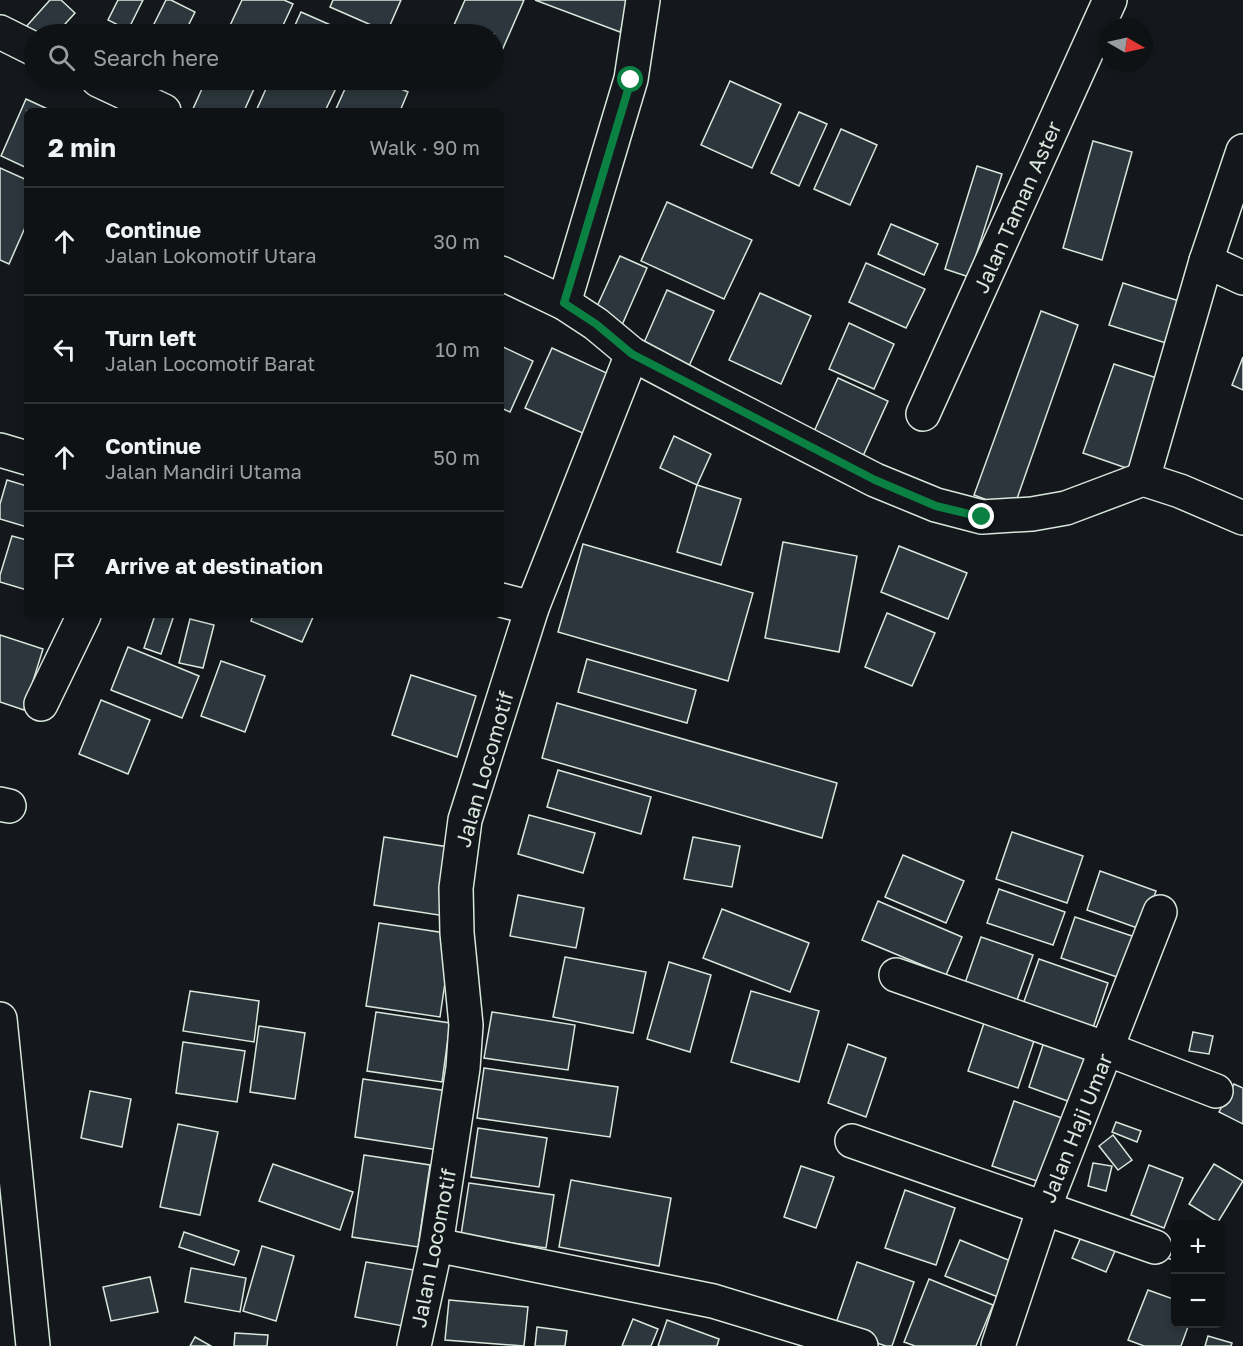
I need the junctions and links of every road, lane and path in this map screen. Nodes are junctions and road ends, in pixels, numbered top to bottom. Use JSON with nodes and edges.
{"nodes":[{"id":1,"x":643,"y":0,"type":"edge"},
{"id":2,"x":1110,"y":0,"type":"edge"},
{"id":3,"x":0,"y":32,"type":"edge"},
{"id":4,"x":24,"y":44,"type":"edge"},
{"id":5,"x":119,"y":90,"type":"edge"},
{"id":6,"x":158,"y":108,"type":"edge"},
{"id":7,"x":1243,"y":150,"type":"edge"},
{"id":8,"x":1206,"y":261,"type":"junction"},
{"id":9,"x":504,"y":274,"type":"edge"},
{"id":10,"x":1243,"y":278,"type":"edge"},
{"id":11,"x":564,"y":303,"type":"junction"},
{"id":12,"x":632,"y":354,"type":"junction"},
{"id":13,"x":923,"y":414,"type":"dead end"},
{"id":14,"x":0,"y":450,"type":"edge"},
{"id":15,"x":24,"y":457,"type":"edge"},
{"id":16,"x":1143,"y":479,"type":"junction"},
{"id":17,"x":1243,"y":518,"type":"edge"},
{"id":18,"x":516,"y":604,"type":"edge"},
{"id":19,"x":83,"y":618,"type":"edge"},
{"id":20,"x":41,"y":704,"type":"dead end"},
{"id":21,"x":1160,"y":912,"type":"dead end"},
{"id":22,"x":896,"y":975,"type":"dead end"},
{"id":23,"x":0,"y":1018,"type":"edge"},
{"id":24,"x":1107,"y":1049,"type":"junction"},
{"id":25,"x":1216,"y":1091,"type":"dead end"},
{"id":26,"x":852,"y":1141,"type":"dead end"},
{"id":27,"x":7,"y":1167,"type":"edge"},
{"id":28,"x":1044,"y":1208,"type":"junction"},
{"id":29,"x":436,"y":1245,"type":"junction"},
{"id":30,"x":1155,"y":1247,"type":"dead end"},
{"id":31,"x":33,"y":1346,"type":"edge"},
{"id":32,"x":414,"y":1346,"type":"edge"},
{"id":33,"x":861,"y":1346,"type":"edge"},
{"id":34,"x":998,"y":1346,"type":"edge"}],
"edges":[{"from":1,"to":11,"type":"street"},
{"from":2,"to":13,"type":"street","name":"Jalan Taman Aster"},
{"from":3,"to":4,"type":"street"},
{"from":5,"to":6,"type":"street"},
{"from":7,"to":8,"type":"street"},
{"from":8,"to":10,"type":"street"},
{"from":8,"to":16,"type":"street"},
{"from":9,"to":11,"type":"street"},
{"from":11,"to":12,"type":"street"},
{"from":12,"to":16,"type":"street"},
{"from":12,"to":18,"type":"street","name":"Jalan Locomotif"},
{"from":14,"to":15,"type":"street"},
{"from":16,"to":17,"type":"street"},
{"from":18,"to":29,"type":"street","name":"Jalan Locomotif"},
{"from":19,"to":20,"type":"street"},
{"from":21,"to":24,"type":"street","name":"Jalan Haji Umar"},
{"from":22,"to":24,"type":"street"},
{"from":23,"to":27,"type":"street"},
{"from":24,"to":25,"type":"street"},
{"from":24,"to":28,"type":"street","name":"Jalan Haji Umar"},
{"from":26,"to":28,"type":"street"},
{"from":27,"to":31,"type":"street"},
{"from":28,"to":30,"type":"street"},
{"from":28,"to":34,"type":"street","name":"Jalan Haji Umar"},
{"from":29,"to":32,"type":"street","name":"Jalan Locomotif"},
{"from":29,"to":33,"type":"street"}]}
